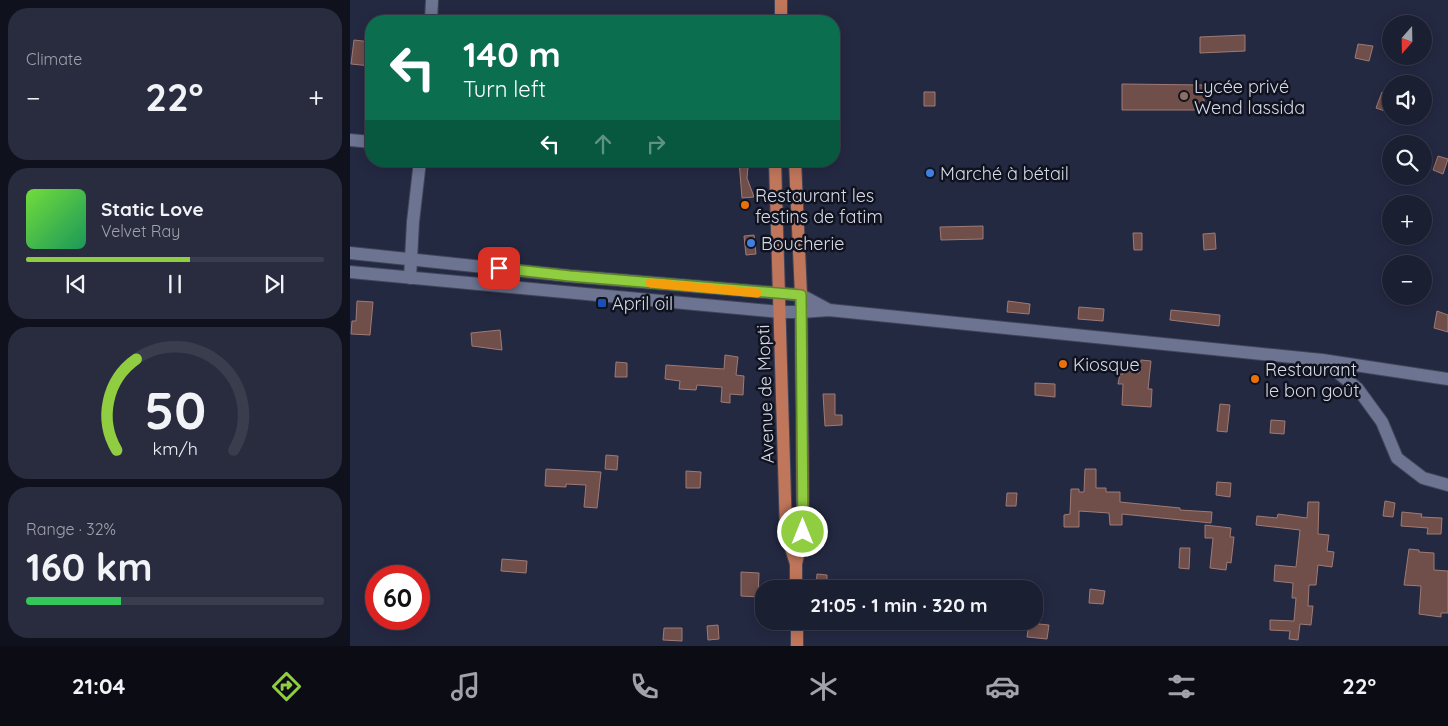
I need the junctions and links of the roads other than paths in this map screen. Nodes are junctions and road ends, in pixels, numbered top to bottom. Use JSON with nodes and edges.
{"nodes":[{"id":1,"x":432,"y":0,"type":"edge"},
{"id":2,"x":781,"y":0,"type":"edge"},
{"id":3,"x":431,"y":15,"type":"edge"},
{"id":4,"x":780,"y":15,"type":"edge"},
{"id":5,"x":350,"y":140,"type":"edge"},
{"id":6,"x":365,"y":141,"type":"edge"},
{"id":7,"x":419,"y":167,"type":"edge"},
{"id":8,"x":776,"y":167,"type":"edge"},
{"id":9,"x":794,"y":167,"type":"edge"},
{"id":10,"x":350,"y":253,"type":"edge"},
{"id":11,"x":411,"y":259,"type":"junction"},
{"id":12,"x":350,"y":272,"type":"edge"},
{"id":13,"x":410,"y":278,"type":"junction"},
{"id":14,"x":779,"y":294,"type":"junction"},
{"id":15,"x":801,"y":295,"type":"junction"},
{"id":16,"x":829,"y":310,"type":"junction"},
{"id":17,"x":780,"y":312,"type":"junction"},
{"id":18,"x":802,"y":312,"type":"junction"},
{"id":19,"x":1322,"y":360,"type":"junction"},
{"id":20,"x":1448,"y":379,"type":"edge"},
{"id":21,"x":1448,"y":485,"type":"edge"},
{"id":22,"x":796,"y":564,"type":"junction"},
{"id":23,"x":796,"y":580,"type":"edge"},
{"id":24,"x":797,"y":630,"type":"edge"},
{"id":25,"x":797,"y":646,"type":"edge"}],
"edges":[{"from":1,"to":3,"type":"street"},
{"from":2,"to":4,"type":"main road"},
{"from":5,"to":6,"type":"street"},
{"from":7,"to":11,"type":"street"},
{"from":8,"to":14,"type":"main road","name":"Avenue de Mopti"},
{"from":9,"to":15,"type":"main road","name":"Avenue de Mopti"},
{"from":10,"to":11,"type":"street"},
{"from":11,"to":13,"type":"street"},
{"from":11,"to":14,"type":"street"},
{"from":12,"to":13,"type":"street"},
{"from":13,"to":17,"type":"street"},
{"from":14,"to":15,"type":"street"},
{"from":14,"to":17,"type":"main road","name":"Avenue de Mopti"},
{"from":15,"to":16,"type":"street"},
{"from":15,"to":18,"type":"main road","name":"Avenue de Mopti"},
{"from":16,"to":18,"type":"street"},
{"from":16,"to":19,"type":"street"},
{"from":17,"to":18,"type":"street"},
{"from":17,"to":22,"type":"main road","name":"Avenue de Mopti"},
{"from":18,"to":22,"type":"main road","name":"Avenue de Mopti"},
{"from":19,"to":20,"type":"street"},
{"from":19,"to":21,"type":"street"},
{"from":22,"to":23,"type":"main road","name":"Avenue de Mopti"},
{"from":24,"to":25,"type":"main road"}]}
